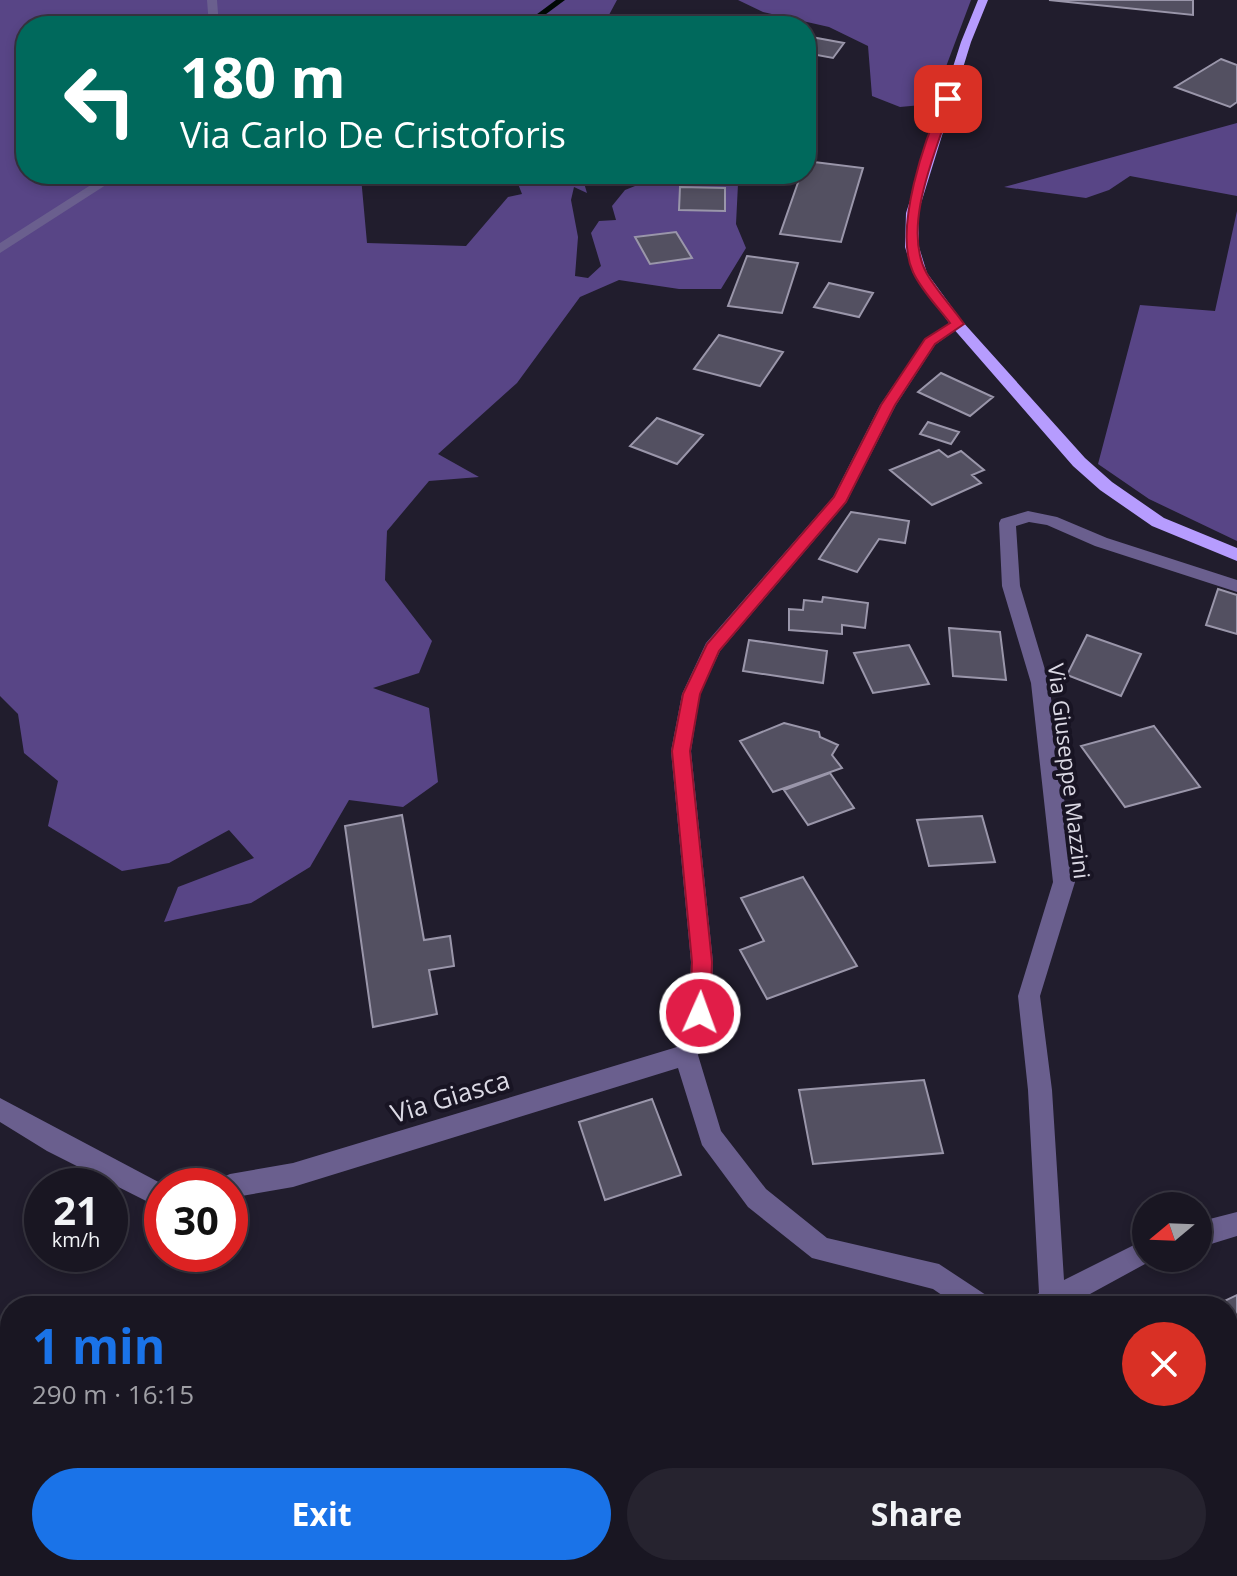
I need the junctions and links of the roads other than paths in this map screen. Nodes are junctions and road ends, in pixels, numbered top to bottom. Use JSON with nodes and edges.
{"nodes":[{"id":1,"x":983,"y":0,"type":"edge"},
{"id":2,"x":101,"y":184,"type":"edge"},
{"id":3,"x":0,"y":249,"type":"edge"},
{"id":4,"x":957,"y":324,"type":"junction"},
{"id":5,"x":1237,"y":555,"type":"edge"},
{"id":6,"x":1237,"y":586,"type":"edge"},
{"id":7,"x":686,"y":1055,"type":"junction"},
{"id":8,"x":0,"y":1109,"type":"edge"},
{"id":9,"x":248,"y":1183,"type":"edge"},
{"id":10,"x":144,"y":1188,"type":"edge"},
{"id":11,"x":1237,"y":1224,"type":"edge"},
{"id":12,"x":1212,"y":1231,"type":"edge"},
{"id":13,"x":1132,"y":1259,"type":"edge"},
{"id":14,"x":966,"y":1296,"type":"edge"},
{"id":15,"x":1047,"y":1296,"type":"edge"},
{"id":16,"x":1061,"y":1296,"type":"edge"}],
"edges":[{"from":1,"to":4,"type":"main road"},
{"from":2,"to":3,"type":"street"},
{"from":4,"to":5,"type":"main road"},
{"from":4,"to":7,"type":"street"},
{"from":6,"to":15,"type":"street","name":"Via Giuseppe Mazzini"},
{"from":7,"to":9,"type":"street","name":"Via Giasca"},
{"from":7,"to":14,"type":"street"},
{"from":8,"to":10,"type":"street"},
{"from":11,"to":12,"type":"street"},
{"from":13,"to":16,"type":"street"}]}
